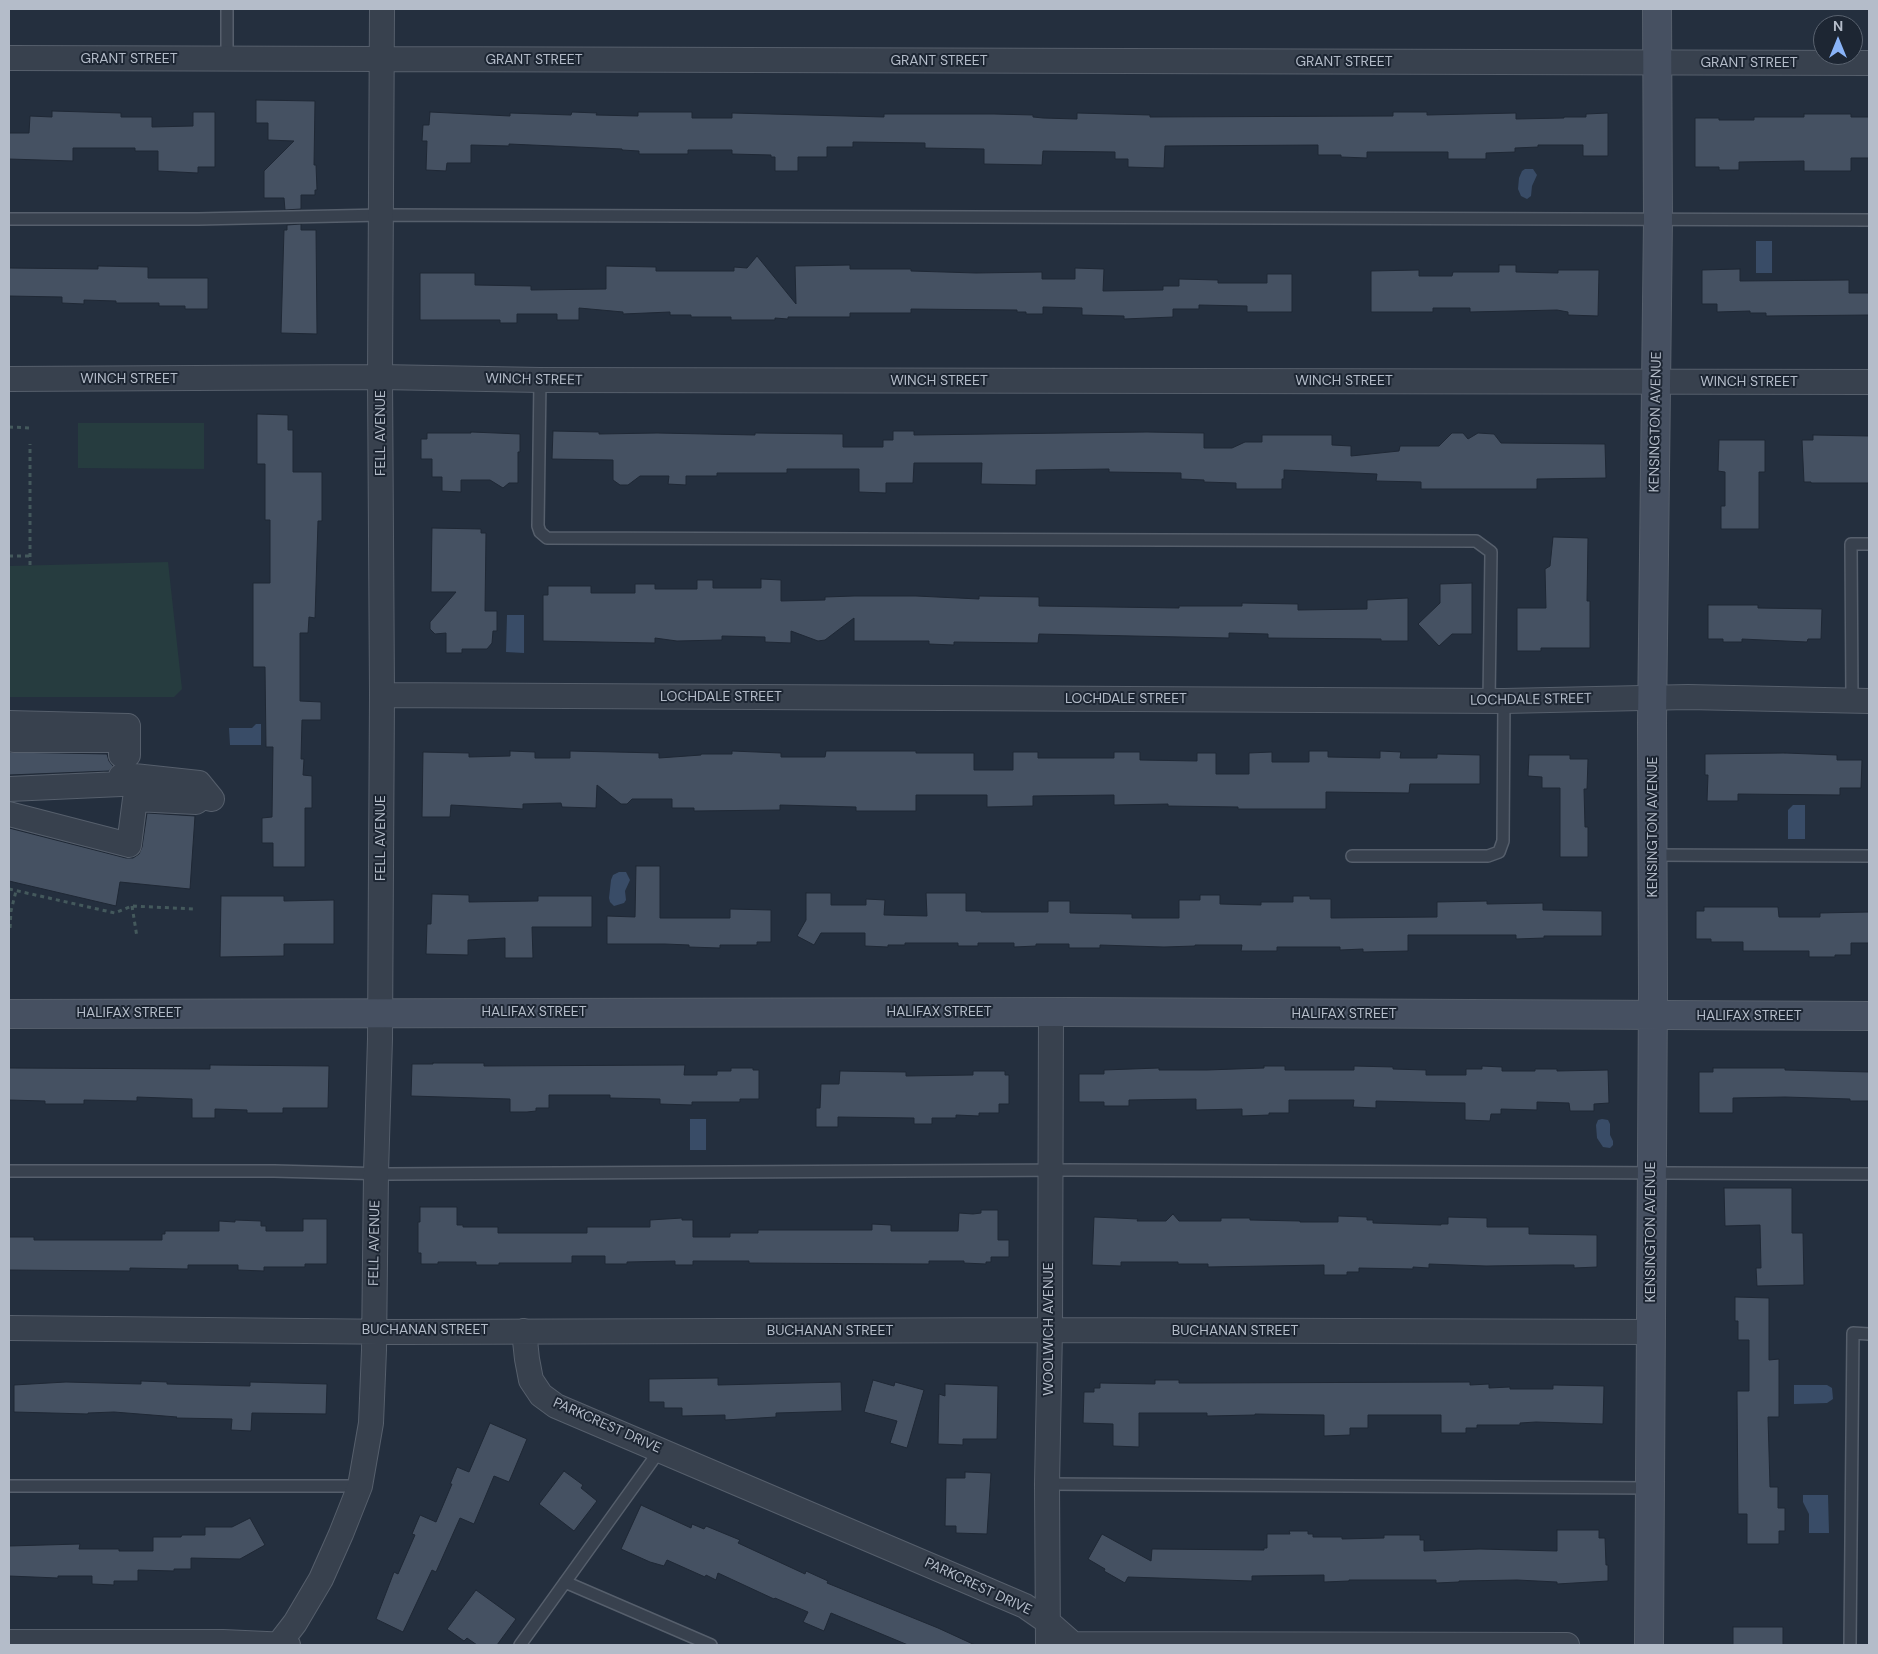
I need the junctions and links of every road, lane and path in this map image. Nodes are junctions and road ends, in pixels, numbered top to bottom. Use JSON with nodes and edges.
{"nodes":[{"id":1,"x":227,"y":9,"type":"edge"},
{"id":2,"x":382,"y":9,"type":"edge"},
{"id":3,"x":1657,"y":9,"type":"edge"},
{"id":4,"x":9,"y":58,"type":"edge"},
{"id":5,"x":227,"y":59,"type":"junction"},
{"id":6,"x":382,"y":59,"type":"junction"},
{"id":7,"x":1657,"y":62,"type":"junction"},
{"id":8,"x":1869,"y":63,"type":"edge"},
{"id":9,"x":382,"y":215,"type":"junction"},
{"id":10,"x":9,"y":219,"type":"edge"},
{"id":11,"x":1658,"y":220,"type":"junction"},
{"id":12,"x":1869,"y":220,"type":"edge"},
{"id":13,"x":380,"y":377,"type":"junction"},
{"id":14,"x":9,"y":380,"type":"edge"},
{"id":15,"x":540,"y":380,"type":"junction"},
{"id":16,"x":1656,"y":381,"type":"junction"},
{"id":17,"x":1869,"y":382,"type":"edge"},
{"id":18,"x":9,"y":427,"type":"edge"},
{"id":19,"x":31,"y":428,"type":"dead end"},
{"id":20,"x":30,"y":444,"type":"dead end"},
{"id":21,"x":1869,"y":544,"type":"edge"},
{"id":22,"x":9,"y":556,"type":"edge"},
{"id":23,"x":30,"y":556,"type":"junction"},
{"id":24,"x":30,"y":566,"type":"dead end"},
{"id":25,"x":382,"y":695,"type":"junction"},
{"id":26,"x":1652,"y":698,"type":"junction"},
{"id":27,"x":1497,"y":701,"type":"junction"},
{"id":28,"x":1861,"y":701,"type":"edge"},
{"id":29,"x":9,"y":724,"type":"edge"},
{"id":30,"x":9,"y":733,"type":"edge"},
{"id":31,"x":9,"y":789,"type":"edge"},
{"id":32,"x":9,"y":814,"type":"edge"},
{"id":33,"x":1653,"y":855,"type":"junction"},
{"id":34,"x":1352,"y":856,"type":"dead end"},
{"id":35,"x":1869,"y":856,"type":"edge"},
{"id":36,"x":9,"y":889,"type":"edge"},
{"id":37,"x":16,"y":891,"type":"junction"},
{"id":38,"x":132,"y":906,"type":"junction"},
{"id":39,"x":194,"y":909,"type":"dead end"},
{"id":40,"x":10,"y":928,"type":"edge"},
{"id":41,"x":137,"y":937,"type":"dead end"},
{"id":42,"x":1051,"y":1012,"type":"junction"},
{"id":43,"x":380,"y":1013,"type":"junction"},
{"id":44,"x":9,"y":1014,"type":"edge"},
{"id":45,"x":1653,"y":1016,"type":"junction"},
{"id":46,"x":1869,"y":1016,"type":"edge"},
{"id":47,"x":1050,"y":1170,"type":"junction"},
{"id":48,"x":9,"y":1171,"type":"edge"},
{"id":49,"x":1652,"y":1172,"type":"junction"},
{"id":50,"x":376,"y":1173,"type":"junction"},
{"id":51,"x":1869,"y":1174,"type":"edge"},
{"id":52,"x":9,"y":1328,"type":"edge"},
{"id":53,"x":373,"y":1330,"type":"junction"},
{"id":54,"x":1050,"y":1330,"type":"junction"},
{"id":55,"x":524,"y":1331,"type":"junction"},
{"id":56,"x":1650,"y":1332,"type":"junction"},
{"id":57,"x":1869,"y":1334,"type":"edge"},
{"id":58,"x":660,"y":1450,"type":"junction"},
{"id":59,"x":1047,"y":1484,"type":"junction"},
{"id":60,"x":9,"y":1486,"type":"edge"},
{"id":61,"x":360,"y":1486,"type":"junction"},
{"id":62,"x":1650,"y":1488,"type":"junction"},
{"id":63,"x":564,"y":1582,"type":"junction"},
{"id":64,"x":1048,"y":1634,"type":"edge"},
{"id":65,"x":9,"y":1642,"type":"edge"},
{"id":66,"x":278,"y":1645,"type":"edge"},
{"id":67,"x":288,"y":1645,"type":"edge"},
{"id":68,"x":520,"y":1645,"type":"edge"},
{"id":69,"x":711,"y":1645,"type":"edge"},
{"id":70,"x":1567,"y":1645,"type":"edge"},
{"id":71,"x":1649,"y":1645,"type":"edge"},
{"id":72,"x":1850,"y":1645,"type":"edge"}],
"edges":[{"from":1,"to":5,"type":"lane"},
{"from":2,"to":6,"type":"street","name":"FELL AVENUE"},
{"from":3,"to":7,"type":"street","name":"KENSINGTON AVENUE"},
{"from":4,"to":5,"type":"street","name":"GRANT STREET"},
{"from":5,"to":6,"type":"street","name":"GRANT STREET"},
{"from":6,"to":7,"type":"street","name":"GRANT STREET"},
{"from":6,"to":9,"type":"street","name":"FELL AVENUE"},
{"from":7,"to":8,"type":"street","name":"GRANT STREET"},
{"from":7,"to":11,"type":"street","name":"KENSINGTON AVENUE"},
{"from":9,"to":10,"type":"lane"},
{"from":9,"to":11,"type":"lane"},
{"from":9,"to":13,"type":"street","name":"FELL AVENUE"},
{"from":11,"to":12,"type":"lane"},
{"from":11,"to":16,"type":"street","name":"KENSINGTON AVENUE"},
{"from":13,"to":14,"type":"street","name":"WINCH STREET"},
{"from":13,"to":15,"type":"street","name":"WINCH STREET"},
{"from":13,"to":25,"type":"street","name":"FELL AVENUE"},
{"from":15,"to":16,"type":"street","name":"WINCH STREET"},
{"from":15,"to":27,"type":"lane"},
{"from":16,"to":17,"type":"street","name":"WINCH STREET"},
{"from":16,"to":26,"type":"street","name":"KENSINGTON AVENUE"},
{"from":18,"to":19,"type":"path"},
{"from":20,"to":23,"type":"path"},
{"from":21,"to":28,"type":"lane"},
{"from":22,"to":23,"type":"path"},
{"from":23,"to":24,"type":"path"},
{"from":25,"to":27,"type":"street","name":"LOCHDALE STREET"},
{"from":25,"to":43,"type":"street","name":"FELL AVENUE"},
{"from":26,"to":27,"type":"street","name":"LOCHDALE STREET"},
{"from":26,"to":28,"type":"street","name":"LOCHDALE STREET"},
{"from":26,"to":33,"type":"street","name":"KENSINGTON AVENUE"},
{"from":27,"to":34,"type":"lane"},
{"from":29,"to":30,"type":"street"},
{"from":31,"to":32,"type":"street"},
{"from":33,"to":35,"type":"lane"},
{"from":33,"to":45,"type":"street","name":"KENSINGTON AVENUE"},
{"from":36,"to":37,"type":"path"},
{"from":37,"to":38,"type":"path"},
{"from":37,"to":40,"type":"path"},
{"from":38,"to":39,"type":"path"},
{"from":38,"to":41,"type":"path"},
{"from":42,"to":43,"type":"street","name":"HALIFAX STREET"},
{"from":42,"to":45,"type":"street","name":"HALIFAX STREET"},
{"from":42,"to":47,"type":"street","name":"WOOLWICH AVENUE"},
{"from":43,"to":44,"type":"street","name":"HALIFAX STREET"},
{"from":43,"to":50,"type":"street","name":"FELL AVENUE"},
{"from":45,"to":46,"type":"street","name":"HALIFAX STREET"},
{"from":45,"to":49,"type":"street","name":"KENSINGTON AVENUE"},
{"from":47,"to":49,"type":"lane"},
{"from":47,"to":50,"type":"lane"},
{"from":47,"to":54,"type":"street","name":"WOOLWICH AVENUE"},
{"from":48,"to":50,"type":"lane"},
{"from":49,"to":51,"type":"lane"},
{"from":49,"to":56,"type":"street","name":"KENSINGTON AVENUE"},
{"from":50,"to":53,"type":"street","name":"FELL AVENUE"},
{"from":52,"to":53,"type":"street","name":"BUCHANAN STREET"},
{"from":53,"to":55,"type":"street","name":"BUCHANAN STREET"},
{"from":53,"to":61,"type":"street","name":"FELL AVENUE"},
{"from":54,"to":55,"type":"street","name":"BUCHANAN STREET"},
{"from":54,"to":56,"type":"street","name":"BUCHANAN STREET"},
{"from":54,"to":59,"type":"street","name":"WOOLWICH AVENUE"},
{"from":55,"to":58,"type":"street","name":"PARKCREST DRIVE"},
{"from":56,"to":62,"type":"street","name":"KENSINGTON AVENUE"},
{"from":57,"to":72,"type":"lane"},
{"from":58,"to":63,"type":"lane"},
{"from":58,"to":64,"type":"street","name":"PARKCREST DRIVE"},
{"from":59,"to":62,"type":"lane"},
{"from":59,"to":64,"type":"street","name":"WOOLWICH AVENUE"},
{"from":60,"to":61,"type":"lane"},
{"from":61,"to":66,"type":"street","name":"FELL AVENUE"},
{"from":62,"to":71,"type":"street","name":"KENSINGTON AVENUE"},
{"from":63,"to":68,"type":"lane"},
{"from":63,"to":69,"type":"lane"},
{"from":64,"to":70,"type":"street","name":"PARKCREST DRIVE"},
{"from":65,"to":66,"type":"street"},
{"from":66,"to":67,"type":"street"}]}
